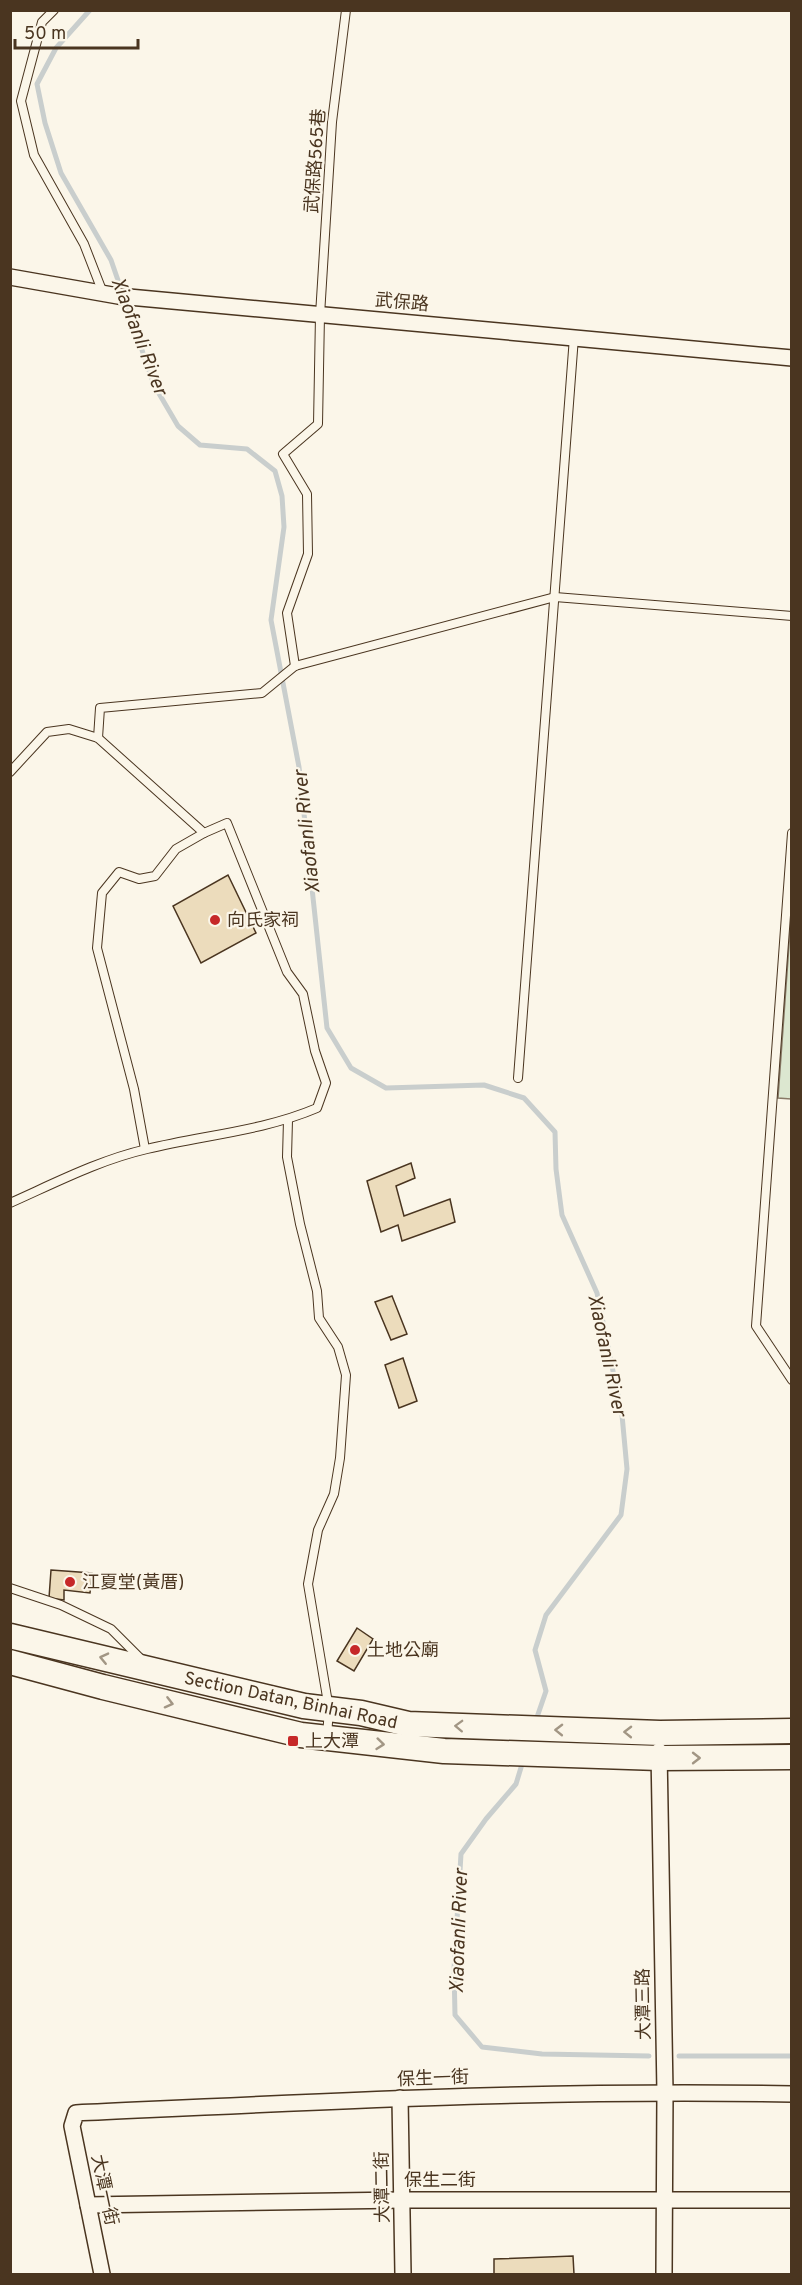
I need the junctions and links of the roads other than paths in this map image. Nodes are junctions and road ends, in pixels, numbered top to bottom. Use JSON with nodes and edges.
{"nodes":[{"id":1,"x":54,"y":10,"type":"edge"},
{"id":2,"x":346,"y":10,"type":"edge"},
{"id":3,"x":10,"y":277,"type":"edge"},
{"id":4,"x":111,"y":295,"type":"junction"},
{"id":5,"x":320,"y":315,"type":"junction"},
{"id":6,"x":574,"y":337,"type":"junction"},
{"id":7,"x":792,"y":358,"type":"edge"},
{"id":8,"x":555,"y":597,"type":"junction"},
{"id":9,"x":792,"y":616,"type":"edge"},
{"id":10,"x":295,"y":666,"type":"junction"},
{"id":11,"x":98,"y":738,"type":"junction"},
{"id":12,"x":10,"y":772,"type":"edge"},
{"id":13,"x":204,"y":833,"type":"junction"},
{"id":14,"x":792,"y":833,"type":"edge"},
{"id":15,"x":518,"y":1078,"type":"dead end"},
{"id":16,"x":288,"y":1120,"type":"junction"},
{"id":17,"x":145,"y":1149,"type":"junction"},
{"id":18,"x":10,"y":1203,"type":"edge"},
{"id":19,"x":792,"y":1380,"type":"edge"},
{"id":20,"x":10,"y":1588,"type":"edge"},
{"id":21,"x":10,"y":1624,"type":"edge"},
{"id":22,"x":10,"y":1636,"type":"edge"},
{"id":23,"x":47,"y":1645,"type":"junction"},
{"id":24,"x":17,"y":1666,"type":"edge"},
{"id":25,"x":152,"y":1669,"type":"junction"},
{"id":26,"x":329,"y":1709,"type":"junction"},
{"id":27,"x":792,"y":1731,"type":"edge"},
{"id":28,"x":660,"y":1733,"type":"junction"},
{"id":29,"x":327,"y":1738,"type":"junction"},
{"id":30,"x":659,"y":1758,"type":"junction"},
{"id":31,"x":792,"y":1758,"type":"edge"},
{"id":32,"x":664,"y":2092,"type":"junction"},
{"id":33,"x":792,"y":2094,"type":"edge"},
{"id":34,"x":400,"y":2098,"type":"junction"},
{"id":35,"x":76,"y":2113,"type":"joint"},
{"id":36,"x":665,"y":2199,"type":"junction"},
{"id":37,"x":402,"y":2200,"type":"junction"},
{"id":38,"x":792,"y":2200,"type":"edge"},
{"id":39,"x":88,"y":2205,"type":"junction"},
{"id":40,"x":102,"y":2274,"type":"edge"},
{"id":41,"x":403,"y":2274,"type":"edge"},
{"id":42,"x":664,"y":2274,"type":"edge"}],
"edges":[{"from":1,"to":4,"type":"lane"},
{"from":2,"to":5,"type":"lane","name":"武保路565巷"},
{"from":3,"to":4,"type":"street","name":"武保路"},
{"from":4,"to":5,"type":"street","name":"武保路"},
{"from":5,"to":6,"type":"street","name":"武保路"},
{"from":5,"to":10,"type":"lane","name":"武保路565巷"},
{"from":6,"to":7,"type":"street","name":"武保路"},
{"from":6,"to":8,"type":"lane"},
{"from":8,"to":9,"type":"lane"},
{"from":8,"to":10,"type":"lane"},
{"from":8,"to":15,"type":"lane"},
{"from":10,"to":11,"type":"lane"},
{"from":11,"to":12,"type":"lane"},
{"from":11,"to":13,"type":"lane"},
{"from":13,"to":16,"type":"lane"},
{"from":13,"to":17,"type":"lane"},
{"from":14,"to":19,"type":"lane"},
{"from":16,"to":17,"type":"lane"},
{"from":16,"to":26,"type":"lane"},
{"from":17,"to":18,"type":"lane"},
{"from":20,"to":25,"type":"lane"},
{"from":21,"to":23,"type":"main road"},
{"from":22,"to":23,"type":"main road","name":"Section Datan, Binhai Road"},
{"from":25,"to":23,"type":"main road","name":"Section Datan, Binhai Road","one_way":true},
{"from":24,"to":29,"type":"main road","name":"Section Datan, Binhai Road","one_way":true},
{"from":25,"to":26,"type":"main road","name":"Section Datan, Binhai Road"},
{"from":28,"to":26,"type":"main road","name":"Section Datan, Binhai Road","one_way":true},
{"from":26,"to":29,"type":"lane"},
{"from":27,"to":28,"type":"main road","name":"Section Datan, Binhai Road"},
{"from":28,"to":30,"type":"street","name":"大潭三路"},
{"from":29,"to":30,"type":"main road","name":"Section Datan, Binhai Road","one_way":true},
{"from":30,"to":31,"type":"main road","name":"Section Datan, Binhai Road","one_way":true},
{"from":30,"to":32,"type":"street","name":"大潭三路"},
{"from":32,"to":33,"type":"street","name":"保生一街"},
{"from":32,"to":34,"type":"street","name":"保生一街"},
{"from":32,"to":36,"type":"street","name":"大潭三路"},
{"from":34,"to":35,"type":"street","name":"保生一街"},
{"from":34,"to":37,"type":"street","name":"大潭二街"},
{"from":35,"to":39,"type":"street","name":"大潭一街"},
{"from":36,"to":37,"type":"street","name":"保生二街"},
{"from":36,"to":38,"type":"street","name":"保生二街"},
{"from":36,"to":42,"type":"street","name":"大潭三路"},
{"from":37,"to":39,"type":"street","name":"保生二街"},
{"from":37,"to":41,"type":"street","name":"大潭二街"},
{"from":39,"to":40,"type":"street","name":"大潭一街"}]}
